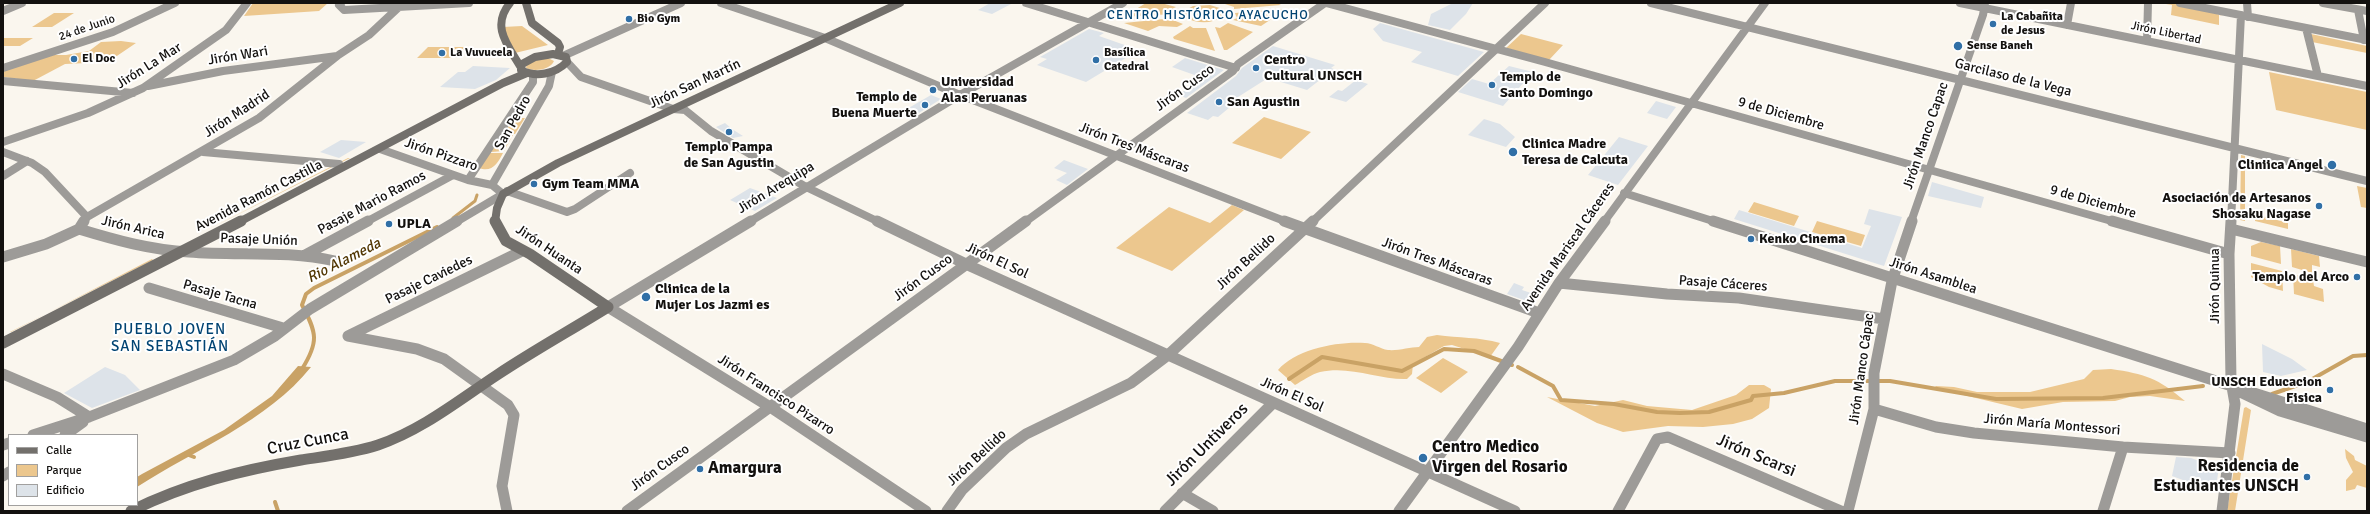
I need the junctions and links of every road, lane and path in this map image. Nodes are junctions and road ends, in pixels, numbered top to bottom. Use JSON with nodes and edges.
{"nodes":[{"id":1,"x":22,"y":3,"type":"edge"},
{"id":2,"x":175,"y":3,"type":"edge"},
{"id":3,"x":247,"y":3,"type":"edge"},
{"id":4,"x":341,"y":3,"type":"edge"},
{"id":5,"x":360,"y":3,"type":"edge"},
{"id":6,"x":469,"y":3,"type":"edge"},
{"id":7,"x":510,"y":3,"type":"edge"},
{"id":8,"x":526,"y":3,"type":"edge"},
{"id":9,"x":682,"y":3,"type":"edge"},
{"id":10,"x":721,"y":3,"type":"edge"},
{"id":11,"x":900,"y":3,"type":"edge"},
{"id":12,"x":1026,"y":3,"type":"edge"},
{"id":13,"x":1123,"y":3,"type":"edge"},
{"id":14,"x":1326,"y":3,"type":"edge"},
{"id":15,"x":1545,"y":3,"type":"edge"},
{"id":16,"x":1651,"y":3,"type":"edge"},
{"id":17,"x":1766,"y":3,"type":"edge"},
{"id":18,"x":1960,"y":3,"type":"edge"},
{"id":19,"x":2071,"y":3,"type":"edge"},
{"id":20,"x":2148,"y":3,"type":"edge"},
{"id":21,"x":2180,"y":3,"type":"edge"},
{"id":22,"x":2247,"y":3,"type":"edge"},
{"id":23,"x":2323,"y":3,"type":"edge"},
{"id":24,"x":400,"y":6,"type":"junction"},
{"id":25,"x":1985,"y":6,"type":"edge"},
{"id":26,"x":2358,"y":10,"type":"junction"},
{"id":27,"x":3,"y":11,"type":"edge"},
{"id":28,"x":2367,"y":11,"type":"edge"},
{"id":29,"x":2244,"y":16,"type":"junction"},
{"id":30,"x":1089,"y":22,"type":"junction"},
{"id":31,"x":2067,"y":25,"type":"junction"},
{"id":32,"x":1748,"y":26,"type":"junction"},
{"id":33,"x":2306,"y":28,"type":"junction"},
{"id":34,"x":825,"y":38,"type":"junction"},
{"id":35,"x":2366,"y":40,"type":"edge"},
{"id":36,"x":2147,"y":41,"type":"junction"},
{"id":37,"x":1496,"y":49,"type":"junction"},
{"id":38,"x":337,"y":56,"type":"junction"},
{"id":39,"x":562,"y":57,"type":"junction"},
{"id":40,"x":2240,"y":60,"type":"junction"},
{"id":41,"x":3,"y":68,"type":"edge"},
{"id":42,"x":1236,"y":68,"type":"junction"},
{"id":43,"x":525,"y":71,"type":"junction"},
{"id":44,"x":552,"y":72,"type":"junction"},
{"id":45,"x":2318,"y":76,"type":"junction"},
{"id":46,"x":1960,"y":80,"type":"junction"},
{"id":47,"x":3,"y":81,"type":"edge"},
{"id":48,"x":2367,"y":86,"type":"edge"},
{"id":49,"x":144,"y":88,"type":"junction"},
{"id":50,"x":133,"y":93,"type":"junction"},
{"id":51,"x":960,"y":95,"type":"junction"},
{"id":52,"x":1691,"y":103,"type":"junction"},
{"id":53,"x":673,"y":109,"type":"junction"},
{"id":54,"x":3,"y":142,"type":"edge"},
{"id":55,"x":380,"y":149,"type":"junction"},
{"id":56,"x":2234,"y":149,"type":"junction"},
{"id":57,"x":3,"y":152,"type":"edge"},
{"id":58,"x":203,"y":152,"type":"junction"},
{"id":59,"x":1117,"y":156,"type":"junction"},
{"id":60,"x":27,"y":161,"type":"junction"},
{"id":61,"x":339,"y":164,"type":"junction"},
{"id":62,"x":1929,"y":169,"type":"junction"},
{"id":63,"x":630,"y":172,"type":"dead end"},
{"id":64,"x":454,"y":175,"type":"junction"},
{"id":65,"x":3,"y":176,"type":"edge"},
{"id":66,"x":468,"y":180,"type":"junction"},
{"id":67,"x":2367,"y":181,"type":"edge"},
{"id":68,"x":492,"y":185,"type":"junction"},
{"id":69,"x":806,"y":187,"type":"junction"},
{"id":70,"x":505,"y":192,"type":"junction"},
{"id":71,"x":1624,"y":193,"type":"junction"},
{"id":72,"x":86,"y":217,"type":"junction"},
{"id":73,"x":1304,"y":228,"type":"junction"},
{"id":74,"x":79,"y":229,"type":"junction"},
{"id":75,"x":2231,"y":229,"type":"junction"},
{"id":76,"x":172,"y":251,"type":"junction"},
{"id":77,"x":182,"y":251,"type":"junction"},
{"id":78,"x":522,"y":251,"type":"junction"},
{"id":79,"x":2229,"y":254,"type":"junction"},
{"id":80,"x":305,"y":256,"type":"junction"},
{"id":81,"x":3,"y":257,"type":"edge"},
{"id":82,"x":335,"y":261,"type":"dead end"},
{"id":83,"x":2367,"y":262,"type":"edge"},
{"id":84,"x":967,"y":264,"type":"junction"},
{"id":85,"x":1894,"y":278,"type":"junction"},
{"id":86,"x":1559,"y":283,"type":"junction"},
{"id":87,"x":149,"y":288,"type":"dead end"},
{"id":88,"x":608,"y":308,"type":"junction"},
{"id":89,"x":1539,"y":313,"type":"junction"},
{"id":90,"x":1884,"y":319,"type":"junction"},
{"id":91,"x":283,"y":328,"type":"junction"},
{"id":92,"x":3,"y":337,"type":"edge"},
{"id":93,"x":3,"y":343,"type":"edge"},
{"id":94,"x":1168,"y":355,"type":"junction"},
{"id":95,"x":3,"y":374,"type":"edge"},
{"id":96,"x":482,"y":385,"type":"junction"},
{"id":97,"x":2232,"y":388,"type":"junction"},
{"id":98,"x":1274,"y":403,"type":"junction"},
{"id":99,"x":770,"y":408,"type":"junction"},
{"id":100,"x":1874,"y":408,"type":"junction"},
{"id":101,"x":89,"y":417,"type":"junction"},
{"id":102,"x":2367,"y":429,"type":"edge"},
{"id":103,"x":36,"y":434,"type":"edge"},
{"id":104,"x":66,"y":434,"type":"edge"},
{"id":105,"x":2367,"y":438,"type":"edge"},
{"id":106,"x":2122,"y":447,"type":"junction"},
{"id":107,"x":2230,"y":453,"type":"junction"},
{"id":108,"x":1428,"y":471,"type":"junction"},
{"id":109,"x":1182,"y":493,"type":"junction"},
{"id":110,"x":132,"y":511,"type":"edge"},
{"id":111,"x":507,"y":511,"type":"edge"},
{"id":112,"x":627,"y":511,"type":"edge"},
{"id":113,"x":926,"y":511,"type":"edge"},
{"id":114,"x":947,"y":511,"type":"edge"},
{"id":115,"x":1165,"y":511,"type":"edge"},
{"id":116,"x":1213,"y":511,"type":"edge"},
{"id":117,"x":1399,"y":511,"type":"edge"},
{"id":118,"x":1515,"y":511,"type":"edge"},
{"id":119,"x":1618,"y":511,"type":"edge"},
{"id":120,"x":1841,"y":511,"type":"edge"},
{"id":121,"x":1848,"y":511,"type":"edge"},
{"id":122,"x":2103,"y":511,"type":"edge"},
{"id":123,"x":2222,"y":511,"type":"edge"}],
"edges":[{"from":1,"to":27,"type":"street"},
{"from":2,"to":41,"type":"street","name":"24 de Junio"},
{"from":3,"to":49,"type":"street","name":"Jirón La Mar"},
{"from":4,"to":24,"type":"street"},
{"from":5,"to":24,"type":"street"},
{"from":6,"to":24,"type":"street"},
{"from":7,"to":43,"type":"street"},
{"from":8,"to":39,"type":"street"},
{"from":9,"to":39,"type":"street"},
{"from":10,"to":34,"type":"street","name":"Jirón Tres Máscaras"},
{"from":11,"to":34,"type":"street","name":"Jirón San Martín"},
{"from":12,"to":30,"type":"street"},
{"from":13,"to":30,"type":"street","name":"Jirón Arequipa"},
{"from":14,"to":37,"type":"street","name":"9 de Diciembre"},
{"from":14,"to":42,"type":"street","name":"Jirón Cusco"},
{"from":15,"to":37,"type":"street","name":"Jirón Bellido"},
{"from":16,"to":32,"type":"street","name":"Garcilaso de la Vega"},
{"from":17,"to":32,"type":"street","name":"Avenida Mariscal Cáceres"},
{"from":18,"to":25,"type":"street","name":"Jirón Libertad"},
{"from":19,"to":31,"type":"street"},
{"from":20,"to":36,"type":"street"},
{"from":21,"to":29,"type":"street"},
{"from":22,"to":29,"type":"street","name":"Jirón Quinua"},
{"from":23,"to":26,"type":"street"},
{"from":24,"to":38,"type":"street","name":"Jirón Madrid"},
{"from":25,"to":31,"type":"street","name":"Jirón Libertad"},
{"from":25,"to":46,"type":"street","name":"Jirón Manco Capac"},
{"from":26,"to":28,"type":"street"},
{"from":26,"to":35,"type":"street"},
{"from":29,"to":33,"type":"street"},
{"from":29,"to":40,"type":"street","name":"Jirón Quinua"},
{"from":30,"to":42,"type":"street"},
{"from":30,"to":51,"type":"street","name":"Jirón Arequipa"},
{"from":31,"to":36,"type":"street","name":"Jirón Libertad"},
{"from":32,"to":46,"type":"street","name":"Garcilaso de la Vega"},
{"from":32,"to":52,"type":"street","name":"Avenida Mariscal Cáceres"},
{"from":33,"to":35,"type":"street"},
{"from":33,"to":45,"type":"street"},
{"from":34,"to":51,"type":"street","name":"Jirón Tres Máscaras"},
{"from":34,"to":53,"type":"street","name":"Jirón San Martín"},
{"from":36,"to":40,"type":"street","name":"Jirón Libertad"},
{"from":37,"to":52,"type":"street","name":"9 de Diciembre"},
{"from":37,"to":73,"type":"street","name":"Jirón Bellido"},
{"from":38,"to":49,"type":"street","name":"Jirón Wari"},
{"from":38,"to":58,"type":"street","name":"Jirón Madrid"},
{"from":39,"to":43,"type":"street"},
{"from":39,"to":44,"type":"street"},
{"from":39,"to":53,"type":"street","name":"Jirón El Sol"},
{"from":40,"to":45,"type":"street","name":"Jirón Libertad"},
{"from":40,"to":56,"type":"street","name":"Jirón Quinua"},
{"from":42,"to":59,"type":"street","name":"Jirón Cusco"},
{"from":43,"to":44,"type":"street"},
{"from":43,"to":55,"type":"street","name":"Avenida Ramón Castilla"},
{"from":43,"to":61,"type":"street","name":"Avenida Ramón Castilla"},
{"from":43,"to":66,"type":"street","name":"San Pedro"},
{"from":44,"to":68,"type":"street","name":"San Pedro"},
{"from":45,"to":48,"type":"street","name":"Jirón Libertad"},
{"from":46,"to":56,"type":"street","name":"Garcilaso de la Vega"},
{"from":46,"to":62,"type":"street","name":"Jirón Manco Capac"},
{"from":47,"to":50,"type":"street"},
{"from":49,"to":50,"type":"street","name":"Jirón La Mar"},
{"from":50,"to":54,"type":"street","name":"Jirón La Mar"},
{"from":51,"to":59,"type":"street","name":"Jirón Tres Máscaras"},
{"from":51,"to":69,"type":"street","name":"Jirón Arequipa"},
{"from":52,"to":62,"type":"street","name":"9 de Diciembre"},
{"from":52,"to":71,"type":"street","name":"Avenida Mariscal Cáceres"},
{"from":53,"to":69,"type":"street","name":"Jirón El Sol"},
{"from":53,"to":70,"type":"street","name":"Jirón San Martín"},
{"from":55,"to":64,"type":"street","name":"Jirón Pizzaro"},
{"from":55,"to":77,"type":"street","name":"Avenida Ramón Castilla"},
{"from":56,"to":67,"type":"street","name":"Garcilaso de la Vega"},
{"from":56,"to":75,"type":"street","name":"Jirón Quinua"},
{"from":57,"to":60,"type":"street","name":"Jirón Arica"},
{"from":58,"to":61,"type":"street"},
{"from":58,"to":72,"type":"street","name":"Jirón Madrid"},
{"from":59,"to":73,"type":"street","name":"Jirón Tres Máscaras"},
{"from":59,"to":84,"type":"street","name":"Jirón Cusco"},
{"from":60,"to":65,"type":"street"},
{"from":60,"to":72,"type":"street","name":"Jirón Arica"},
{"from":61,"to":76,"type":"street","name":"Avenida Ramón Castilla"},
{"from":62,"to":79,"type":"street","name":"9 de Diciembre"},
{"from":62,"to":85,"type":"street","name":"Jirón Manco Capac"},
{"from":63,"to":70,"type":"street"},
{"from":64,"to":66,"type":"street","name":"Jirón Pizzaro"},
{"from":64,"to":80,"type":"street","name":"Pasaje Mario Ramos"},
{"from":66,"to":68,"type":"street","name":"Jirón Pizzaro"},
{"from":68,"to":70,"type":"street"},
{"from":69,"to":84,"type":"street","name":"Jirón El Sol"},
{"from":69,"to":88,"type":"street","name":"Jirón Arequipa"},
{"from":70,"to":78,"type":"street","name":"Jirón Huanta"},
{"from":70,"to":91,"type":"street"},
{"from":71,"to":85,"type":"street","name":"Jirón Asamblea"},
{"from":71,"to":86,"type":"street","name":"Avenida Mariscal Cáceres"},
{"from":72,"to":74,"type":"street"},
{"from":73,"to":89,"type":"street","name":"Jirón Tres Máscaras"},
{"from":73,"to":94,"type":"street","name":"Jirón Bellido"},
{"from":74,"to":76,"type":"street","name":"Jirón Arica"},
{"from":74,"to":81,"type":"street"},
{"from":75,"to":79,"type":"street","name":"Jirón Quinua"},
{"from":75,"to":83,"type":"street"},
{"from":76,"to":77,"type":"street","name":"Jirón Arica"},
{"from":76,"to":92,"type":"street","name":"Avenida Ramón Castilla"},
{"from":77,"to":80,"type":"street","name":"Pasaje Unión"},
{"from":77,"to":93,"type":"street","name":"Avenida Ramón Castilla"},
{"from":78,"to":88,"type":"street","name":"Jirón Huanta"},
{"from":78,"to":96,"type":"street","name":"Pasaje Caviedes"},
{"from":79,"to":97,"type":"street","name":"Jirón Quinua"},
{"from":80,"to":82,"type":"street","name":"Pasaje Unión"},
{"from":84,"to":94,"type":"street","name":"Jirón El Sol"},
{"from":84,"to":99,"type":"street","name":"Jirón Cusco"},
{"from":85,"to":90,"type":"street","name":"Jirón Manco Cápac"},
{"from":85,"to":97,"type":"street","name":"Jirón Asamblea"},
{"from":86,"to":89,"type":"street","name":"Avenida Mariscal Cáceres"},
{"from":86,"to":90,"type":"street","name":"Pasaje Cáceres"},
{"from":87,"to":91,"type":"street","name":"Pasaje Tacna"},
{"from":88,"to":96,"type":"street","name":"Jirón Arequipa"},
{"from":88,"to":99,"type":"street","name":"Jirón Francisco Pizarro"},
{"from":89,"to":108,"type":"street","name":"Avenida Mariscal Cáceres"},
{"from":90,"to":100,"type":"street","name":"Jirón Manco Cápac"},
{"from":91,"to":101,"type":"street"},
{"from":94,"to":98,"type":"street","name":"Jirón El Sol"},
{"from":94,"to":114,"type":"street","name":"Jirón Bellido"},
{"from":95,"to":101,"type":"street"},
{"from":96,"to":110,"type":"street","name":"Cruz Cunca"},
{"from":96,"to":111,"type":"street"},
{"from":97,"to":102,"type":"street"},
{"from":97,"to":105,"type":"street"},
{"from":97,"to":107,"type":"street","name":"Jirón Quinua"},
{"from":98,"to":108,"type":"street","name":"Jirón El Sol"},
{"from":98,"to":109,"type":"street","name":"Jirón Untiveros"},
{"from":99,"to":112,"type":"street","name":"Jirón Cusco"},
{"from":99,"to":113,"type":"street","name":"Jirón Francisco Pizarro"},
{"from":100,"to":106,"type":"street","name":"Jirón María Montessori"},
{"from":100,"to":121,"type":"street","name":"Jirón Manco Cápac"},
{"from":101,"to":103,"type":"street"},
{"from":101,"to":104,"type":"street"},
{"from":106,"to":107,"type":"street","name":"Jirón María Montessori"},
{"from":106,"to":122,"type":"street"},
{"from":107,"to":123,"type":"street","name":"Jirón Quinua"},
{"from":108,"to":117,"type":"street","name":"Avenida Mariscal Cáceres"},
{"from":108,"to":118,"type":"street","name":"Jirón El Sol"},
{"from":109,"to":115,"type":"street","name":"Jirón Untiveros"},
{"from":109,"to":116,"type":"street"},
{"from":119,"to":120,"type":"street","name":"Jirón Scarsi"}]}
